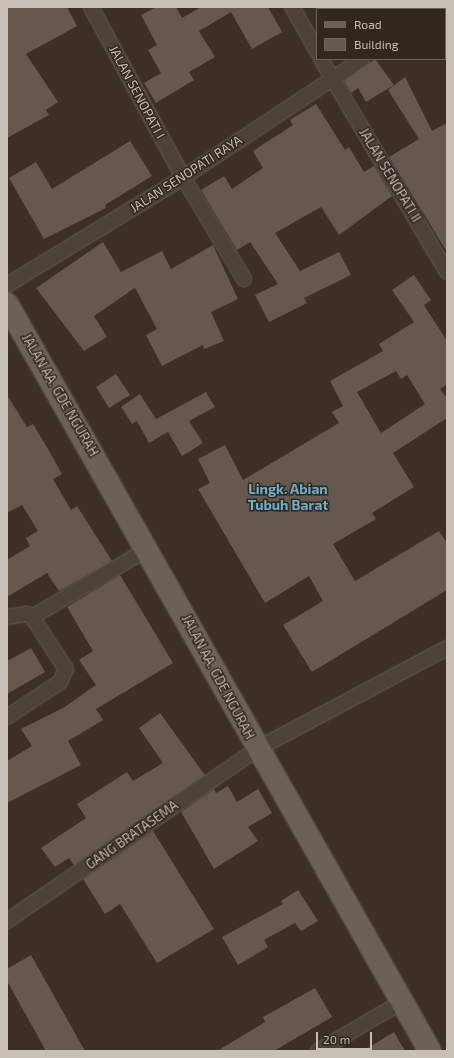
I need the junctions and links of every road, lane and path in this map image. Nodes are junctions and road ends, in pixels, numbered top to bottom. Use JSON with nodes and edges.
{"nodes":[{"id":1,"x":91,"y":7,"type":"edge"},
{"id":2,"x":292,"y":7,"type":"edge"},
{"id":3,"x":316,"y":49,"type":"edge"},
{"id":4,"x":322,"y":60,"type":"edge"},
{"id":5,"x":360,"y":60,"type":"edge"},
{"id":6,"x":332,"y":78,"type":"junction"},
{"id":7,"x":183,"y":177,"type":"junction"},
{"id":8,"x":447,"y":272,"type":"edge"},
{"id":9,"x":244,"y":279,"type":"dead end"},
{"id":10,"x":7,"y":285,"type":"edge"},
{"id":11,"x":7,"y":304,"type":"edge"},
{"id":12,"x":148,"y":548,"type":"junction"},
{"id":13,"x":32,"y":617,"type":"junction"},
{"id":14,"x":7,"y":618,"type":"edge"},
{"id":15,"x":447,"y":648,"type":"edge"},
{"id":16,"x":7,"y":717,"type":"edge"},
{"id":17,"x":257,"y":749,"type":"junction"},
{"id":18,"x":7,"y":921,"type":"edge"},
{"id":19,"x":402,"y":1002,"type":"junction"},
{"id":20,"x":318,"y":1051,"type":"edge"},
{"id":21,"x":430,"y":1051,"type":"edge"}],
"edges":[{"from":1,"to":7,"type":"street","name":"JALAN SENOPATI I"},
{"from":2,"to":3,"type":"street"},
{"from":4,"to":6,"type":"street","name":"JALAN SENOPATI II"},
{"from":5,"to":6,"type":"street","name":"JALAN SENOPATI RAYA"},
{"from":6,"to":7,"type":"street","name":"JALAN SENOPATI RAYA"},
{"from":6,"to":8,"type":"street","name":"JALAN SENOPATI II"},
{"from":7,"to":9,"type":"street","name":"JALAN SENOPATI I"},
{"from":7,"to":10,"type":"street","name":"JALAN SENOPATI RAYA"},
{"from":11,"to":12,"type":"main road","name":"JALAN AA. GDE NGURAH"},
{"from":12,"to":13,"type":"street"},
{"from":12,"to":17,"type":"main road","name":"JALAN AA. GDE NGURAH"},
{"from":13,"to":14,"type":"street"},
{"from":13,"to":16,"type":"street"},
{"from":15,"to":17,"type":"street","name":"GANG BRATASEMA"},
{"from":17,"to":18,"type":"street","name":"GANG BRATASEMA"},
{"from":17,"to":19,"type":"main road","name":"JALAN AA. GDE NGURAH"},
{"from":19,"to":20,"type":"street"},
{"from":19,"to":21,"type":"main road","name":"JALAN AA. GDE NGURAH"}]}
